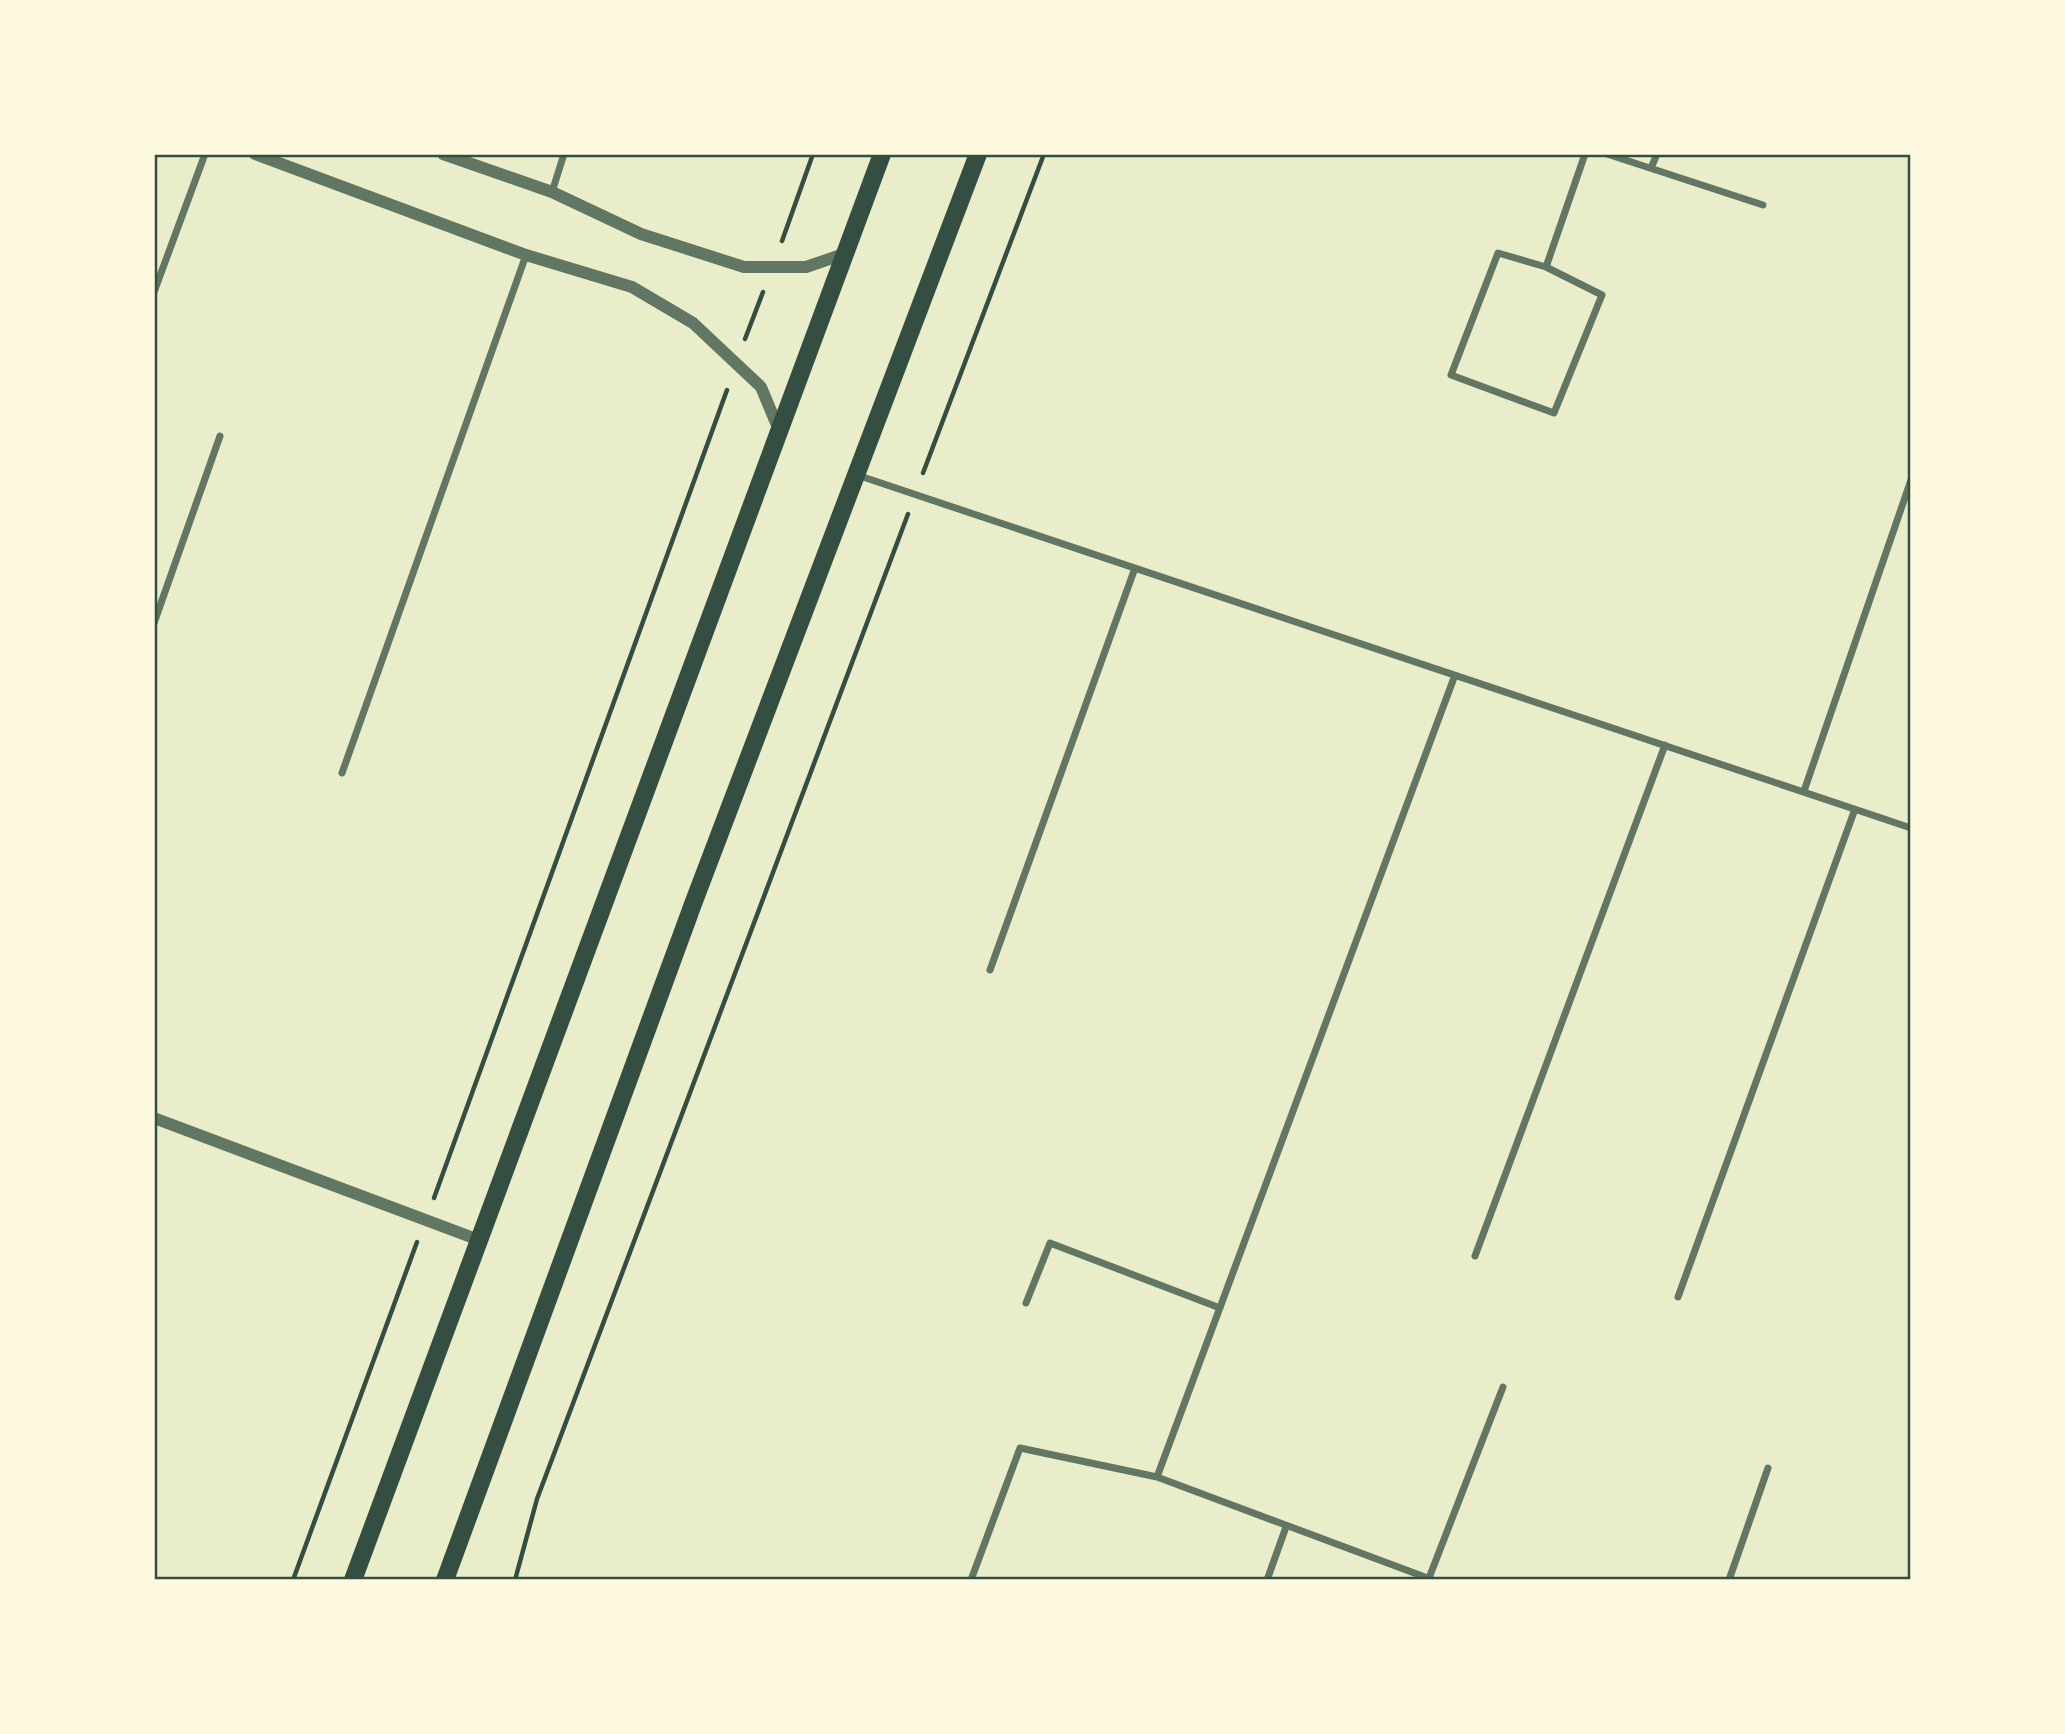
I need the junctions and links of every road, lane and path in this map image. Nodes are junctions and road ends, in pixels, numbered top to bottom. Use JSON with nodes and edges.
{"nodes":[{"id":1,"x":205,"y":154,"type":"edge"},
{"id":2,"x":255,"y":154,"type":"edge"},
{"id":3,"x":443,"y":154,"type":"edge"},
{"id":4,"x":564,"y":154,"type":"edge"},
{"id":5,"x":882,"y":154,"type":"edge"},
{"id":6,"x":978,"y":154,"type":"edge"},
{"id":7,"x":1044,"y":154,"type":"edge"},
{"id":8,"x":1586,"y":154,"type":"edge"},
{"id":9,"x":1607,"y":154,"type":"edge"},
{"id":10,"x":1657,"y":154,"type":"edge"},
{"id":11,"x":1651,"y":168,"type":"junction"},
{"id":12,"x":551,"y":192,"type":"junction"},
{"id":13,"x":1763,"y":205,"type":"dead end"},
{"id":14,"x":844,"y":254,"type":"junction"},
{"id":15,"x":526,"y":255,"type":"junction"},
{"id":16,"x":1546,"y":267,"type":"junction"},
{"id":17,"x":154,"y":292,"type":"edge"},
{"id":18,"x":737,"y":364,"type":"junction"},
{"id":19,"x":779,"y":430,"type":"junction"},
{"id":20,"x":220,"y":436,"type":"dead end"},
{"id":21,"x":856,"y":475,"type":"junction"},
{"id":22,"x":1911,"y":480,"type":"edge"},
{"id":23,"x":915,"y":494,"type":"junction"},
{"id":24,"x":1135,"y":568,"type":"junction"},
{"id":25,"x":154,"y":623,"type":"edge"},
{"id":26,"x":1455,"y":675,"type":"junction"},
{"id":27,"x":1665,"y":746,"type":"junction"},
{"id":28,"x":342,"y":773,"type":"dead end"},
{"id":29,"x":1804,"y":790,"type":"junction"},
{"id":30,"x":1856,"y":809,"type":"junction"},
{"id":31,"x":1911,"y":828,"type":"edge"},
{"id":32,"x":990,"y":970,"type":"dead end"},
{"id":33,"x":154,"y":1118,"type":"edge"},
{"id":34,"x":426,"y":1220,"type":"junction"},
{"id":35,"x":479,"y":1240,"type":"junction"},
{"id":36,"x":1475,"y":1256,"type":"dead end"},
{"id":37,"x":1678,"y":1297,"type":"dead end"},
{"id":38,"x":1026,"y":1303,"type":"dead end"},
{"id":39,"x":1220,"y":1308,"type":"junction"},
{"id":40,"x":1503,"y":1387,"type":"dead end"},
{"id":41,"x":1768,"y":1468,"type":"dead end"},
{"id":42,"x":1157,"y":1477,"type":"junction"},
{"id":43,"x":1286,"y":1527,"type":"junction"},
{"id":44,"x":447,"y":1578,"type":"edge"},
{"id":45,"x":1431,"y":1579,"type":"edge"},
{"id":46,"x":293,"y":1580,"type":"edge"},
{"id":47,"x":353,"y":1580,"type":"edge"},
{"id":48,"x":515,"y":1580,"type":"edge"},
{"id":49,"x":971,"y":1580,"type":"edge"},
{"id":50,"x":1267,"y":1580,"type":"edge"},
{"id":51,"x":1728,"y":1580,"type":"edge"}],
"edges":[{"from":1,"to":17,"type":"street"},
{"from":2,"to":15,"type":"street"},
{"from":3,"to":12,"type":"street"},
{"from":4,"to":12,"type":"street"},
{"from":5,"to":14,"type":"main road"},
{"from":6,"to":21,"type":"main road"},
{"from":7,"to":23,"type":"path"},
{"from":8,"to":16,"type":"street"},
{"from":9,"to":11,"type":"street"},
{"from":10,"to":11,"type":"street"},
{"from":11,"to":13,"type":"street"},
{"from":12,"to":14,"type":"street"},
{"from":14,"to":19,"type":"main road"},
{"from":15,"to":18,"type":"street"},
{"from":15,"to":28,"type":"street"},
{"from":16,"to":16,"type":"street"},
{"from":18,"to":19,"type":"street"},
{"from":18,"to":34,"type":"path"},
{"from":19,"to":35,"type":"main road"},
{"from":20,"to":25,"type":"street"},
{"from":21,"to":23,"type":"street"},
{"from":21,"to":44,"type":"main road"},
{"from":22,"to":29,"type":"street"},
{"from":23,"to":24,"type":"street"},
{"from":23,"to":48,"type":"path"},
{"from":24,"to":26,"type":"street"},
{"from":24,"to":32,"type":"street"},
{"from":26,"to":27,"type":"street"},
{"from":26,"to":39,"type":"street"},
{"from":27,"to":29,"type":"street"},
{"from":27,"to":36,"type":"street"},
{"from":29,"to":30,"type":"street"},
{"from":30,"to":31,"type":"street"},
{"from":30,"to":37,"type":"street"},
{"from":33,"to":34,"type":"street"},
{"from":34,"to":35,"type":"street"},
{"from":34,"to":46,"type":"path"},
{"from":35,"to":47,"type":"main road"},
{"from":38,"to":39,"type":"street"},
{"from":39,"to":42,"type":"street"},
{"from":40,"to":45,"type":"street"},
{"from":41,"to":51,"type":"street"},
{"from":42,"to":43,"type":"street"},
{"from":42,"to":49,"type":"street"},
{"from":43,"to":45,"type":"street"},
{"from":43,"to":50,"type":"street"}]}
